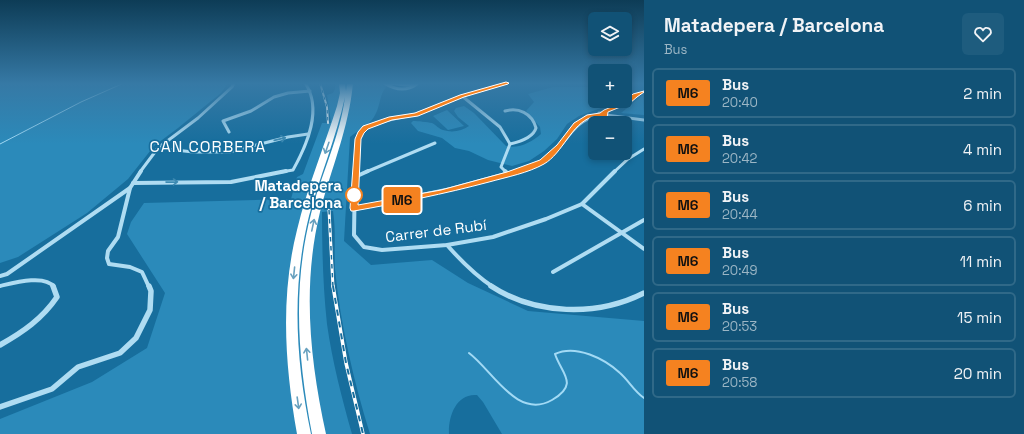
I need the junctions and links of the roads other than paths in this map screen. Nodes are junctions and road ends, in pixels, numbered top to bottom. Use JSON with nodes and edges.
{"nodes":[{"id":1,"x":214,"y":103,"type":"edge"},
{"id":2,"x":264,"y":103,"type":"edge"},
{"id":3,"x":313,"y":103,"type":"edge"},
{"id":4,"x":340,"y":103,"type":"edge"},
{"id":5,"x":348,"y":103,"type":"edge"},
{"id":6,"x":443,"y":103,"type":"edge"},
{"id":7,"x":471,"y":103,"type":"edge"},
{"id":8,"x":625,"y":103,"type":"edge"},
{"id":9,"x":505,"y":111,"type":"dead end"},
{"id":10,"x":604,"y":114,"type":"junction"},
{"id":11,"x":644,"y":120,"type":"edge"},
{"id":12,"x":229,"y":132,"type":"dead end"},
{"id":13,"x":308,"y":134,"type":"junction"},
{"id":14,"x":435,"y":144,"type":"dead end"},
{"id":15,"x":510,"y":144,"type":"junction"},
{"id":16,"x":158,"y":148,"type":"junction"},
{"id":17,"x":644,"y":149,"type":"edge"},
{"id":18,"x":508,"y":174,"type":"junction"},
{"id":19,"x":355,"y":177,"type":"junction"},
{"id":20,"x":133,"y":183,"type":"junction"},
{"id":21,"x":130,"y":188,"type":"junction"},
{"id":22,"x":582,"y":204,"type":"junction"},
{"id":23,"x":354,"y":208,"type":"junction"},
{"id":24,"x":644,"y":220,"type":"edge"},
{"id":25,"x":622,"y":233,"type":"junction"},
{"id":26,"x":447,"y":245,"type":"junction"},
{"id":27,"x":644,"y":249,"type":"edge"},
{"id":28,"x":553,"y":272,"type":"dead end"},
{"id":29,"x":0,"y":276,"type":"edge"},
{"id":30,"x":0,"y":286,"type":"edge"},
{"id":31,"x":644,"y":293,"type":"edge"},
{"id":32,"x":0,"y":345,"type":"edge"},
{"id":33,"x":0,"y":407,"type":"edge"},
{"id":34,"x":304,"y":434,"type":"edge"},
{"id":35,"x":319,"y":434,"type":"edge"}],
"edges":[{"from":1,"to":16,"type":"street"},
{"from":2,"to":12,"type":"street"},
{"from":3,"to":13,"type":"street"},
{"from":4,"to":34,"type":"highway","one_way":true},
{"from":35,"to":5,"type":"highway","one_way":true},
{"from":6,"to":19,"type":"street"},
{"from":7,"to":15,"type":"street"},
{"from":8,"to":10,"type":"street"},
{"from":9,"to":15,"type":"street"},
{"from":10,"to":11,"type":"street"},
{"from":10,"to":18,"type":"street"},
{"from":16,"to":13,"type":"street","one_way":true},
{"from":20,"to":13,"type":"street","one_way":true},
{"from":14,"to":19,"type":"street"},
{"from":15,"to":18,"type":"street"},
{"from":16,"to":20,"type":"street"},
{"from":17,"to":22,"type":"street","name":"Carrer de Rubí"},
{"from":18,"to":23,"type":"street"},
{"from":19,"to":23,"type":"street"},
{"from":20,"to":21,"type":"street"},
{"from":21,"to":29,"type":"street"},
{"from":21,"to":33,"type":"street"},
{"from":22,"to":25,"type":"street"},
{"from":22,"to":26,"type":"street","name":"Carrer de Rubí"},
{"from":23,"to":26,"type":"street","name":"Carrer de Rubí"},
{"from":24,"to":25,"type":"street"},
{"from":25,"to":27,"type":"street"},
{"from":25,"to":28,"type":"street"},
{"from":26,"to":31,"type":"street"},
{"from":30,"to":32,"type":"street"}]}
